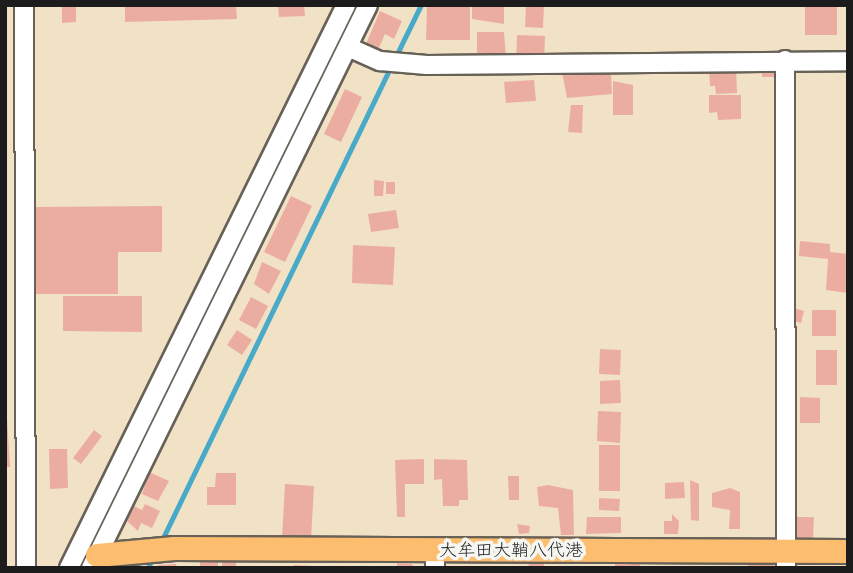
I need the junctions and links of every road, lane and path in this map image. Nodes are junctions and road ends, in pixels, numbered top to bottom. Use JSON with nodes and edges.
{"nodes":[{"id":1,"x":24,"y":5,"type":"edge"},
{"id":2,"x":346,"y":5,"type":"edge"},
{"id":3,"x":368,"y":5,"type":"edge"},
{"id":4,"x":348,"y":47,"type":"junction"},
{"id":5,"x":785,"y":60,"type":"junction"},
{"id":6,"x":848,"y":61,"type":"edge"},
{"id":7,"x":837,"y":557,"type":"edge"},
{"id":8,"x":435,"y":558,"type":"edge"},
{"id":9,"x":786,"y":559,"type":"edge"},
{"id":10,"x":94,"y":562,"type":"edge"},
{"id":11,"x":26,"y":568,"type":"edge"},
{"id":12,"x":69,"y":568,"type":"edge"}],
"edges":[{"from":1,"to":11,"type":"street"},
{"from":2,"to":12,"type":"street"},
{"from":3,"to":4,"type":"street"},
{"from":4,"to":5,"type":"street"},
{"from":4,"to":10,"type":"street"},
{"from":5,"to":6,"type":"street"},
{"from":5,"to":9,"type":"street"},
{"from":7,"to":9,"type":"main road","name":"大牟田大鞘八代港"},
{"from":8,"to":9,"type":"main road","name":"大牟田大鞘八代港"},
{"from":8,"to":10,"type":"main road","name":"大牟田大鞘八代港"}]}
